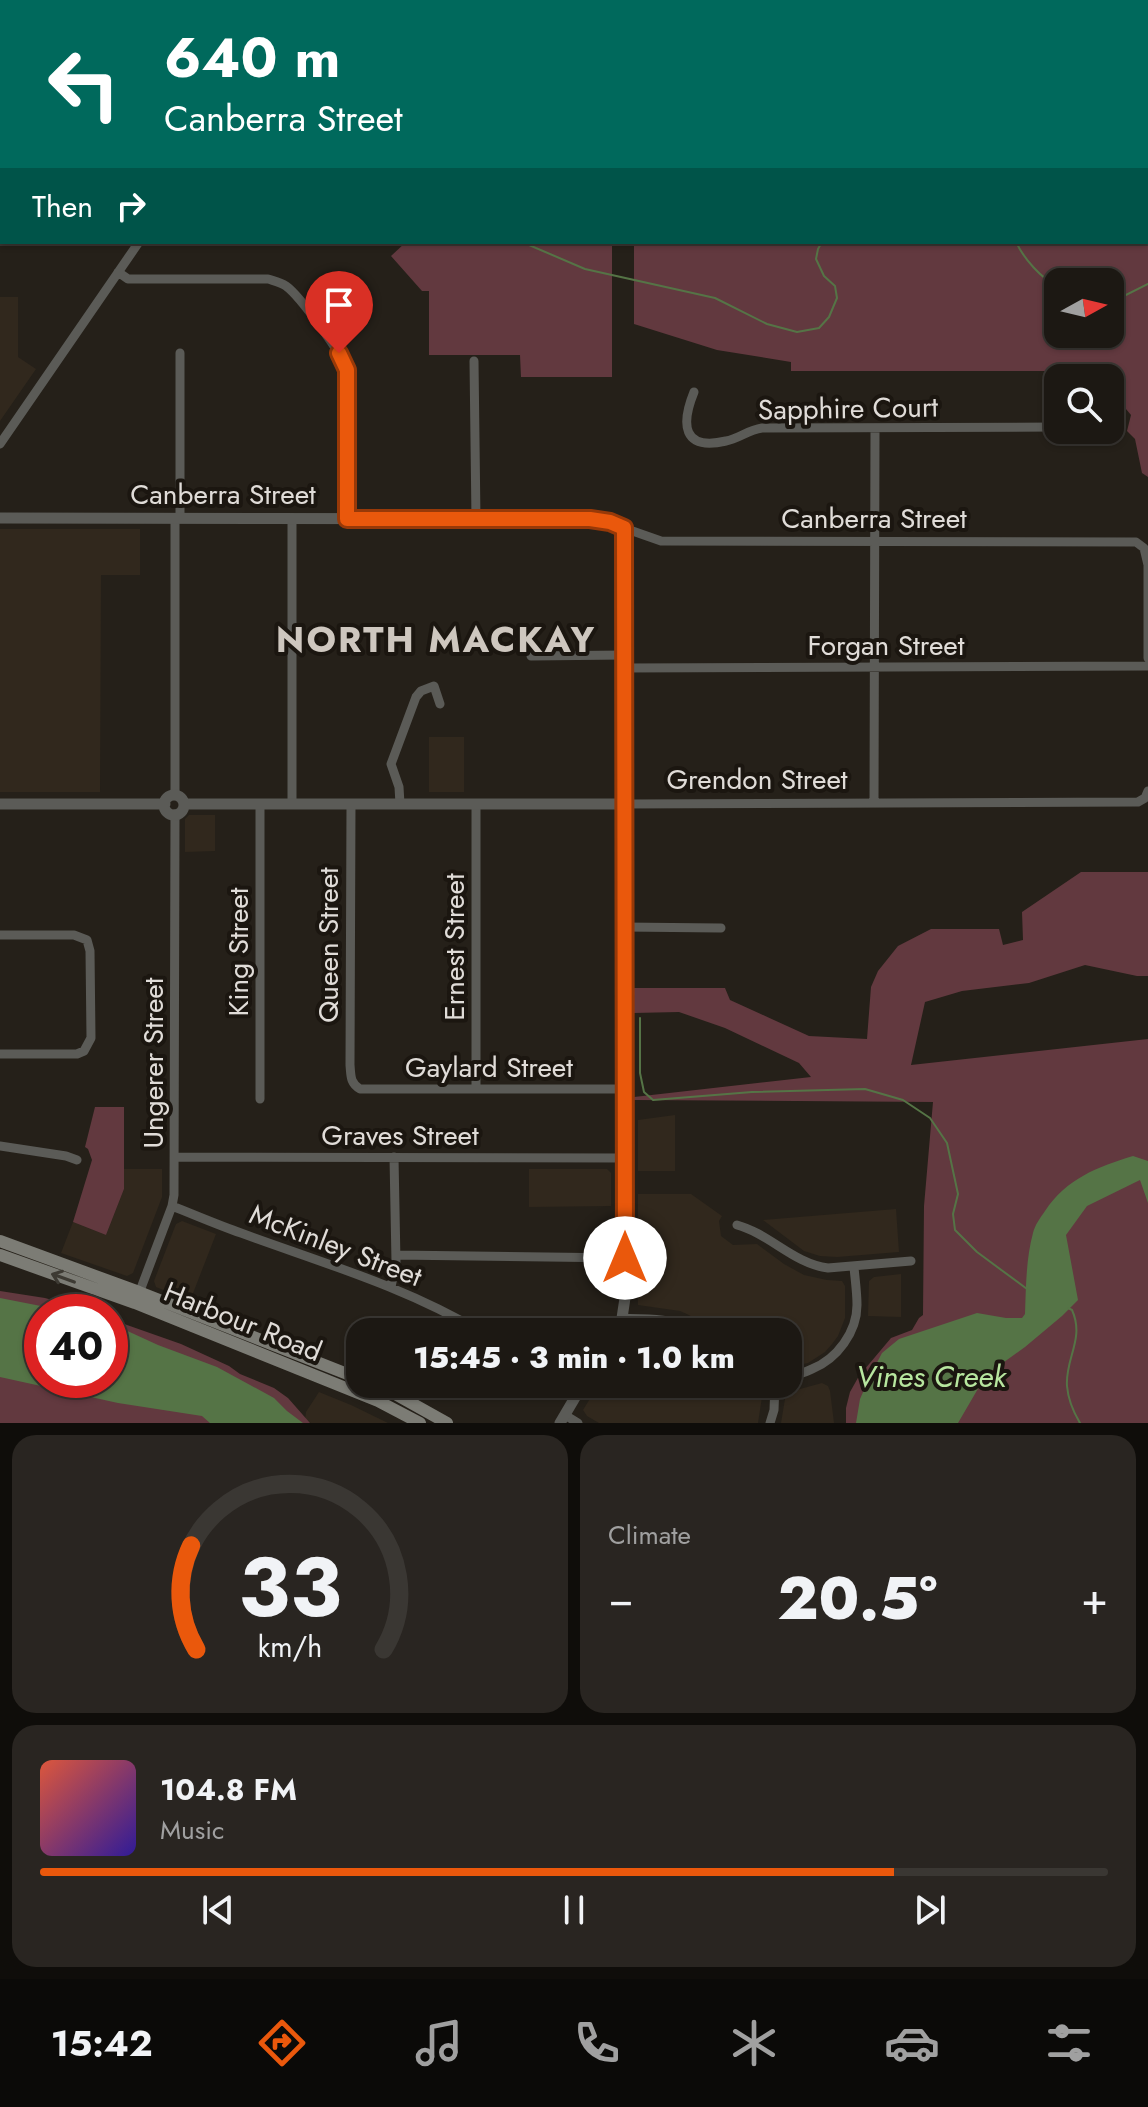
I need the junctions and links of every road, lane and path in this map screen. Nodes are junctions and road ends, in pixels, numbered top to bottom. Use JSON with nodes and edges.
{"nodes":[{"id":1,"x":138,"y":244,"type":"edge"},
{"id":2,"x":118,"y":272,"type":"junction"},
{"id":3,"x":180,"y":353,"type":"dead end"},
{"id":4,"x":474,"y":361,"type":"dead end"},
{"id":5,"x":694,"y":392,"type":"dead end"},
{"id":6,"x":1044,"y":427,"type":"edge"},
{"id":7,"x":875,"y":429,"type":"junction"},
{"id":8,"x":0,"y":444,"type":"edge"},
{"id":9,"x":0,"y":518,"type":"edge"},
{"id":10,"x":178,"y":518,"type":"junction"},
{"id":11,"x":292,"y":518,"type":"junction"},
{"id":12,"x":347,"y":519,"type":"junction"},
{"id":13,"x":476,"y":519,"type":"junction"},
{"id":14,"x":624,"y":528,"type":"junction"},
{"id":15,"x":876,"y":542,"type":"junction"},
{"id":16,"x":1148,"y":588,"type":"edge"},
{"id":17,"x":531,"y":656,"type":"dead end"},
{"id":18,"x":1148,"y":658,"type":"edge"},
{"id":19,"x":624,"y":662,"type":"junction"},
{"id":20,"x":1148,"y":666,"type":"edge"},
{"id":21,"x":875,"y":667,"type":"junction"},
{"id":22,"x":439,"y":675,"type":"dead end"},
{"id":23,"x":434,"y":686,"type":"junction"},
{"id":24,"x":440,"y":704,"type":"dead end"},
{"id":25,"x":1148,"y":791,"type":"edge"},
{"id":26,"x":175,"y":795,"type":"junction"},
{"id":27,"x":874,"y":803,"type":"junction"},
{"id":28,"x":0,"y":804,"type":"edge"},
{"id":29,"x":165,"y":804,"type":"junction"},
{"id":30,"x":184,"y":804,"type":"junction"},
{"id":31,"x":260,"y":804,"type":"junction"},
{"id":32,"x":292,"y":804,"type":"junction"},
{"id":33,"x":351,"y":804,"type":"junction"},
{"id":34,"x":400,"y":804,"type":"junction"},
{"id":35,"x":476,"y":804,"type":"junction"},
{"id":36,"x":624,"y":804,"type":"junction"},
{"id":37,"x":175,"y":814,"type":"junction"},
{"id":38,"x":623,"y":927,"type":"junction"},
{"id":39,"x":721,"y":928,"type":"dead end"},
{"id":40,"x":0,"y":935,"type":"edge"},
{"id":41,"x":0,"y":1054,"type":"edge"},
{"id":42,"x":355,"y":1086,"type":"joint"},
{"id":43,"x":476,"y":1089,"type":"junction"},
{"id":44,"x":624,"y":1089,"type":"junction"},
{"id":45,"x":260,"y":1099,"type":"dead end"},
{"id":46,"x":0,"y":1146,"type":"edge"},
{"id":47,"x":175,"y":1157,"type":"junction"},
{"id":48,"x":394,"y":1157,"type":"junction"},
{"id":49,"x":624,"y":1158,"type":"junction"},
{"id":50,"x":77,"y":1160,"type":"dead end"},
{"id":51,"x":172,"y":1206,"type":"junction"},
{"id":52,"x":737,"y":1225,"type":"dead end"},
{"id":53,"x":0,"y":1241,"type":"edge"},
{"id":54,"x":0,"y":1255,"type":"edge"},
{"id":55,"x":396,"y":1255,"type":"junction"},
{"id":56,"x":625,"y":1258,"type":"junction"},
{"id":57,"x":911,"y":1261,"type":"dead end"},
{"id":58,"x":854,"y":1267,"type":"junction"},
{"id":59,"x":391,"y":1287,"type":"junction"},
{"id":60,"x":137,"y":1298,"type":"junction"},
{"id":61,"x":456,"y":1318,"type":"edge"},
{"id":62,"x":622,"y":1318,"type":"edge"},
{"id":63,"x":802,"y":1373,"type":"edge"},
{"id":64,"x":346,"y":1374,"type":"edge"},
{"id":65,"x":401,"y":1398,"type":"edge"},
{"id":66,"x":572,"y":1398,"type":"edge"},
{"id":67,"x":774,"y":1398,"type":"edge"},
{"id":68,"x":562,"y":1419,"type":"edge"},
{"id":69,"x":420,"y":1423,"type":"edge"},
{"id":70,"x":447,"y":1423,"type":"edge"},
{"id":71,"x":578,"y":1423,"type":"edge"},
{"id":72,"x":770,"y":1423,"type":"edge"}],
"edges":[{"from":1,"to":2,"type":"street"},
{"from":2,"to":8,"type":"street"},
{"from":2,"to":12,"type":"street"},
{"from":3,"to":10,"type":"street"},
{"from":4,"to":13,"type":"street"},
{"from":5,"to":7,"type":"street","name":"Sapphire Court"},
{"from":6,"to":7,"type":"street","name":"Sapphire Court"},
{"from":7,"to":15,"type":"street"},
{"from":9,"to":10,"type":"street","name":"Canberra Street"},
{"from":10,"to":11,"type":"street","name":"Canberra Street"},
{"from":10,"to":26,"type":"street"},
{"from":11,"to":12,"type":"street","name":"Canberra Street"},
{"from":11,"to":32,"type":"street"},
{"from":12,"to":13,"type":"street","name":"Canberra Street"},
{"from":13,"to":14,"type":"street","name":"Canberra Street"},
{"from":14,"to":15,"type":"street","name":"Canberra Street"},
{"from":14,"to":19,"type":"street"},
{"from":15,"to":16,"type":"street","name":"Canberra Street"},
{"from":15,"to":21,"type":"street"},
{"from":16,"to":18,"type":"street"},
{"from":17,"to":19,"type":"street","name":"Forgan Street"},
{"from":19,"to":21,"type":"street","name":"Forgan Street"},
{"from":19,"to":36,"type":"street"},
{"from":20,"to":21,"type":"street","name":"Forgan Street"},
{"from":21,"to":27,"type":"street"},
{"from":22,"to":23,"type":"street"},
{"from":23,"to":24,"type":"street"},
{"from":23,"to":34,"type":"street"},
{"from":25,"to":27,"type":"street","name":"Grendon Street"},
{"from":26,"to":29,"type":"street"},
{"from":26,"to":30,"type":"street"},
{"from":27,"to":36,"type":"street","name":"Grendon Street"},
{"from":28,"to":29,"type":"street"},
{"from":29,"to":37,"type":"street"},
{"from":30,"to":31,"type":"street","name":"Grendon Street"},
{"from":30,"to":37,"type":"street"},
{"from":31,"to":32,"type":"street","name":"Grendon Street"},
{"from":31,"to":45,"type":"street","name":"King Street"},
{"from":32,"to":33,"type":"street","name":"Grendon Street"},
{"from":33,"to":34,"type":"street","name":"Grendon Street"},
{"from":33,"to":42,"type":"street","name":"Queen Street"},
{"from":34,"to":35,"type":"street","name":"Grendon Street"},
{"from":35,"to":36,"type":"street","name":"Grendon Street"},
{"from":35,"to":43,"type":"street","name":"Ernest Street"},
{"from":36,"to":38,"type":"street"},
{"from":37,"to":47,"type":"street","name":"Ungerer Street"},
{"from":38,"to":39,"type":"street"},
{"from":38,"to":44,"type":"street"},
{"from":40,"to":41,"type":"street"},
{"from":42,"to":43,"type":"street","name":"Gaylard Street"},
{"from":43,"to":44,"type":"street","name":"Gaylard Street"},
{"from":44,"to":49,"type":"street"},
{"from":46,"to":50,"type":"street"},
{"from":47,"to":48,"type":"street","name":"Graves Street"},
{"from":47,"to":51,"type":"street","name":"Ungerer Street"},
{"from":48,"to":49,"type":"street","name":"Graves Street"},
{"from":48,"to":55,"type":"street"},
{"from":49,"to":56,"type":"street"},
{"from":51,"to":59,"type":"street","name":"McKinley Street"},
{"from":51,"to":60,"type":"street","name":"Ungerer Street"},
{"from":52,"to":58,"type":"street"},
{"from":53,"to":60,"type":"main road","name":"Harbour Road"},
{"from":60,"to":54,"type":"main road","name":"Harbour Road","one_way":true},
{"from":55,"to":56,"type":"street"},
{"from":55,"to":59,"type":"street"},
{"from":56,"to":62,"type":"street"},
{"from":57,"to":58,"type":"street"},
{"from":58,"to":63,"type":"street"},
{"from":59,"to":61,"type":"street","name":"McKinley Street"},
{"from":60,"to":64,"type":"main road","name":"Harbour Road"},
{"from":60,"to":69,"type":"main road","name":"Harbour Road"},
{"from":65,"to":70,"type":"main road"},
{"from":66,"to":68,"type":"street"},
{"from":67,"to":72,"type":"street"},
{"from":68,"to":71,"type":"street"}]}
